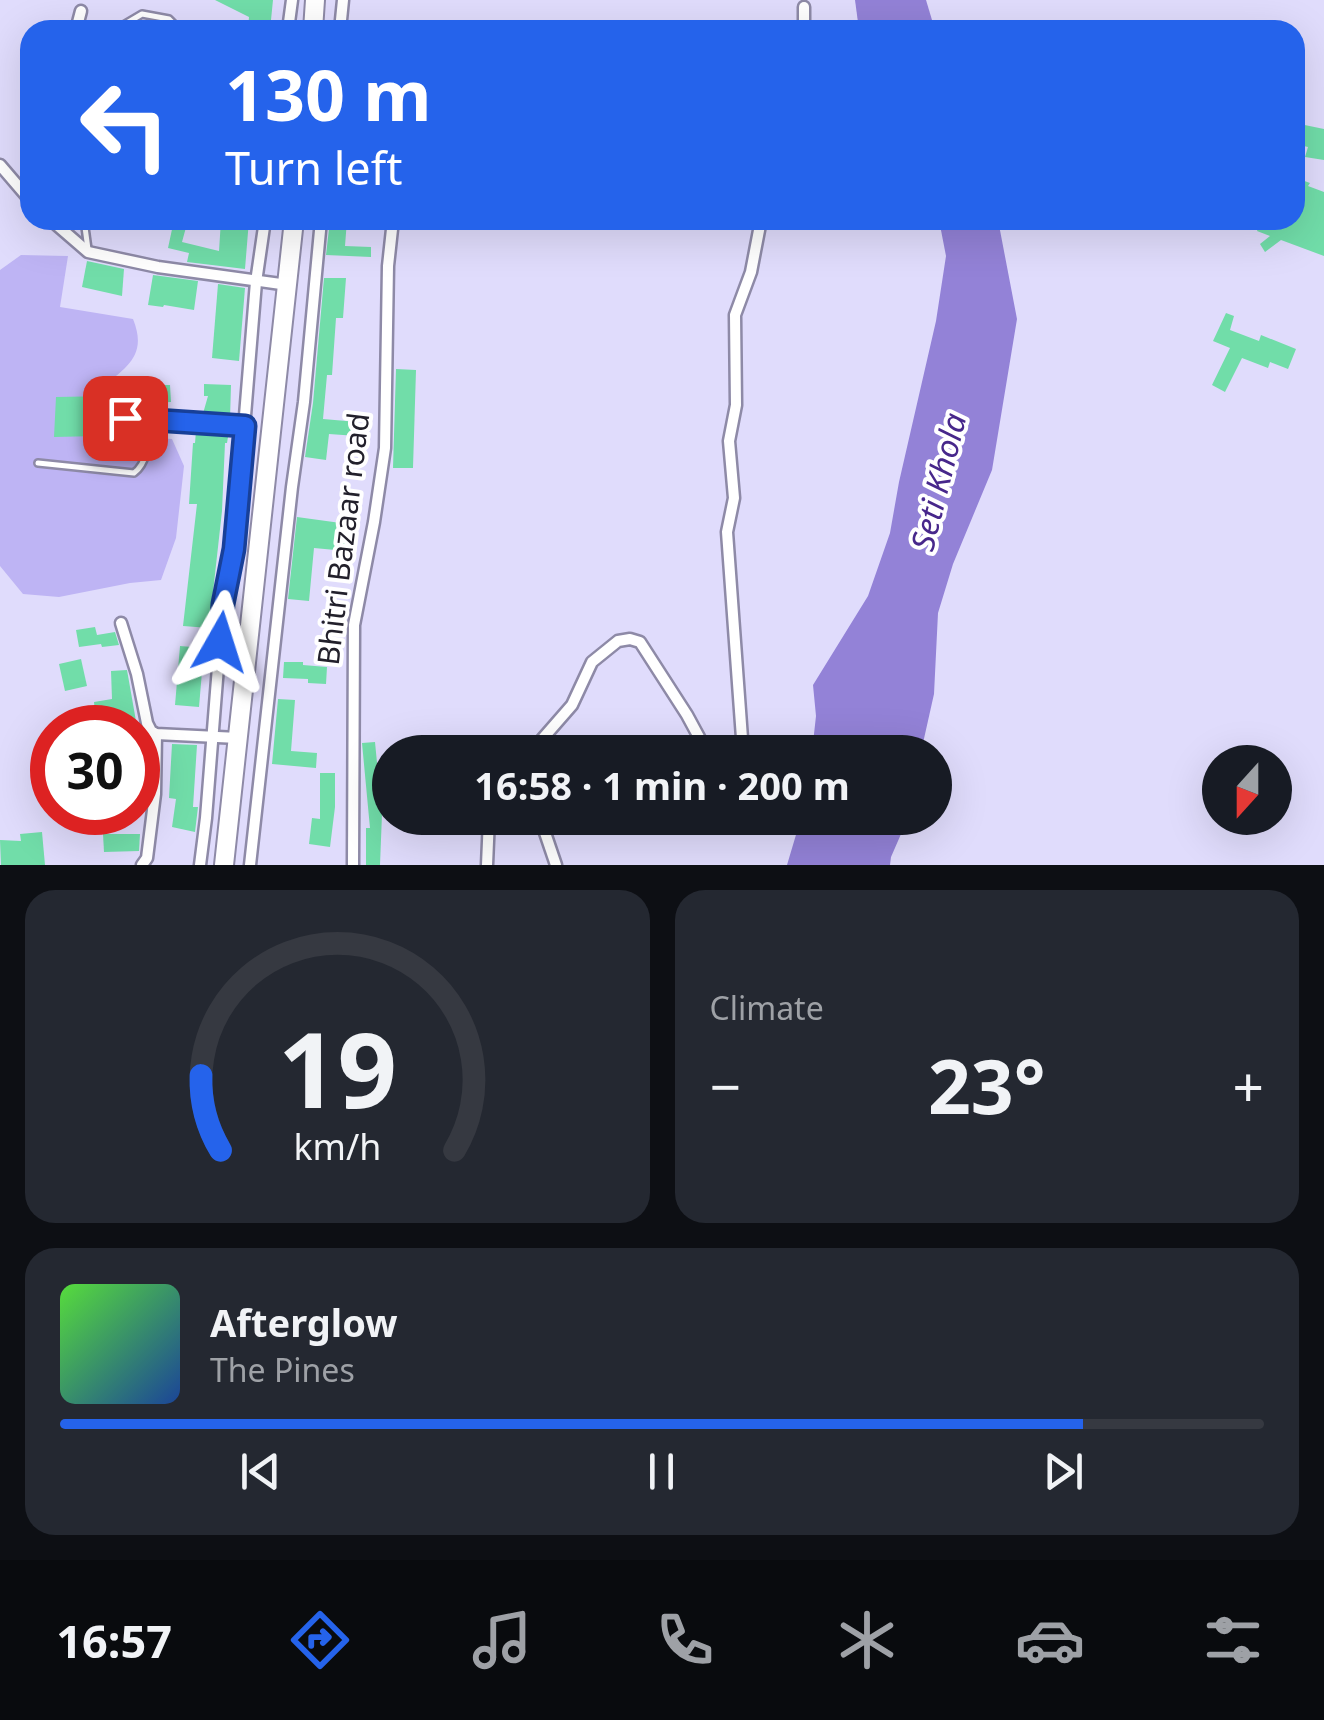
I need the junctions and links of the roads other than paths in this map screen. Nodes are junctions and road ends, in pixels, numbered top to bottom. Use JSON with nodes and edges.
{"nodes":[{"id":1,"x":343,"y":0,"type":"edge"},
{"id":2,"x":804,"y":7,"type":"dead end"},
{"id":3,"x":81,"y":11,"type":"dead end"},
{"id":4,"x":314,"y":14,"type":"edge"},
{"id":5,"x":342,"y":16,"type":"junction"},
{"id":6,"x":79,"y":20,"type":"edge"},
{"id":7,"x":132,"y":20,"type":"edge"},
{"id":8,"x":170,"y":20,"type":"edge"},
{"id":9,"x":341,"y":20,"type":"edge"},
{"id":10,"x":804,"y":20,"type":"edge"},
{"id":11,"x":0,"y":166,"type":"edge"},
{"id":12,"x":20,"y":189,"type":"edge"},
{"id":13,"x":65,"y":230,"type":"edge"},
{"id":14,"x":85,"y":230,"type":"edge"},
{"id":15,"x":263,"y":230,"type":"edge"},
{"id":16,"x":293,"y":230,"type":"edge"},
{"id":17,"x":319,"y":230,"type":"edge"},
{"id":18,"x":392,"y":230,"type":"edge"},
{"id":19,"x":759,"y":230,"type":"edge"},
{"id":20,"x":88,"y":252,"type":"junction"},
{"id":21,"x":256,"y":282,"type":"junction"},
{"id":22,"x":288,"y":285,"type":"junction"},
{"id":23,"x":125,"y":418,"type":"dead end"},
{"id":24,"x":148,"y":420,"type":"junction"},
{"id":25,"x":245,"y":426,"type":"junction"},
{"id":26,"x":38,"y":462,"type":"dead end"},
{"id":27,"x":121,"y":623,"type":"dead end"},
{"id":28,"x":143,"y":705,"type":"edge"},
{"id":29,"x":160,"y":734,"type":"edge"},
{"id":30,"x":212,"y":735,"type":"junction"},
{"id":31,"x":546,"y":735,"type":"edge"},
{"id":32,"x":698,"y":735,"type":"edge"},
{"id":33,"x":743,"y":735,"type":"edge"},
{"id":34,"x":238,"y":738,"type":"junction"},
{"id":35,"x":150,"y":835,"type":"edge"},
{"id":36,"x":488,"y":835,"type":"edge"},
{"id":37,"x":546,"y":835,"type":"edge"},
{"id":38,"x":142,"y":865,"type":"edge"},
{"id":39,"x":200,"y":865,"type":"edge"},
{"id":40,"x":224,"y":865,"type":"edge"},
{"id":41,"x":250,"y":865,"type":"edge"},
{"id":42,"x":353,"y":865,"type":"edge"},
{"id":43,"x":487,"y":865,"type":"edge"},
{"id":44,"x":556,"y":865,"type":"edge"}],
"edges":[{"from":1,"to":5,"type":"street"},
{"from":2,"to":10,"type":"street"},
{"from":3,"to":6,"type":"street"},
{"from":4,"to":5,"type":"street"},
{"from":5,"to":9,"type":"street"},
{"from":7,"to":8,"type":"lane"},
{"from":11,"to":12,"type":"street"},
{"from":13,"to":20,"type":"street"},
{"from":14,"to":20,"type":"lane"},
{"from":15,"to":21,"type":"street"},
{"from":16,"to":22,"type":"highway"},
{"from":17,"to":41,"type":"street"},
{"from":18,"to":42,"type":"street","name":"Bhitri Bazaar road"},
{"from":19,"to":33,"type":"street"},
{"from":20,"to":21,"type":"street"},
{"from":21,"to":22,"type":"street"},
{"from":21,"to":25,"type":"street"},
{"from":22,"to":34,"type":"highway"},
{"from":23,"to":24,"type":"lane"},
{"from":24,"to":25,"type":"lane"},
{"from":24,"to":26,"type":"lane"},
{"from":25,"to":30,"type":"street"},
{"from":27,"to":28,"type":"street"},
{"from":29,"to":30,"type":"street"},
{"from":30,"to":34,"type":"street"},
{"from":30,"to":39,"type":"street"},
{"from":31,"to":32,"type":"street"},
{"from":34,"to":40,"type":"highway"},
{"from":35,"to":38,"type":"street"},
{"from":36,"to":43,"type":"street"},
{"from":37,"to":44,"type":"street"}]}
